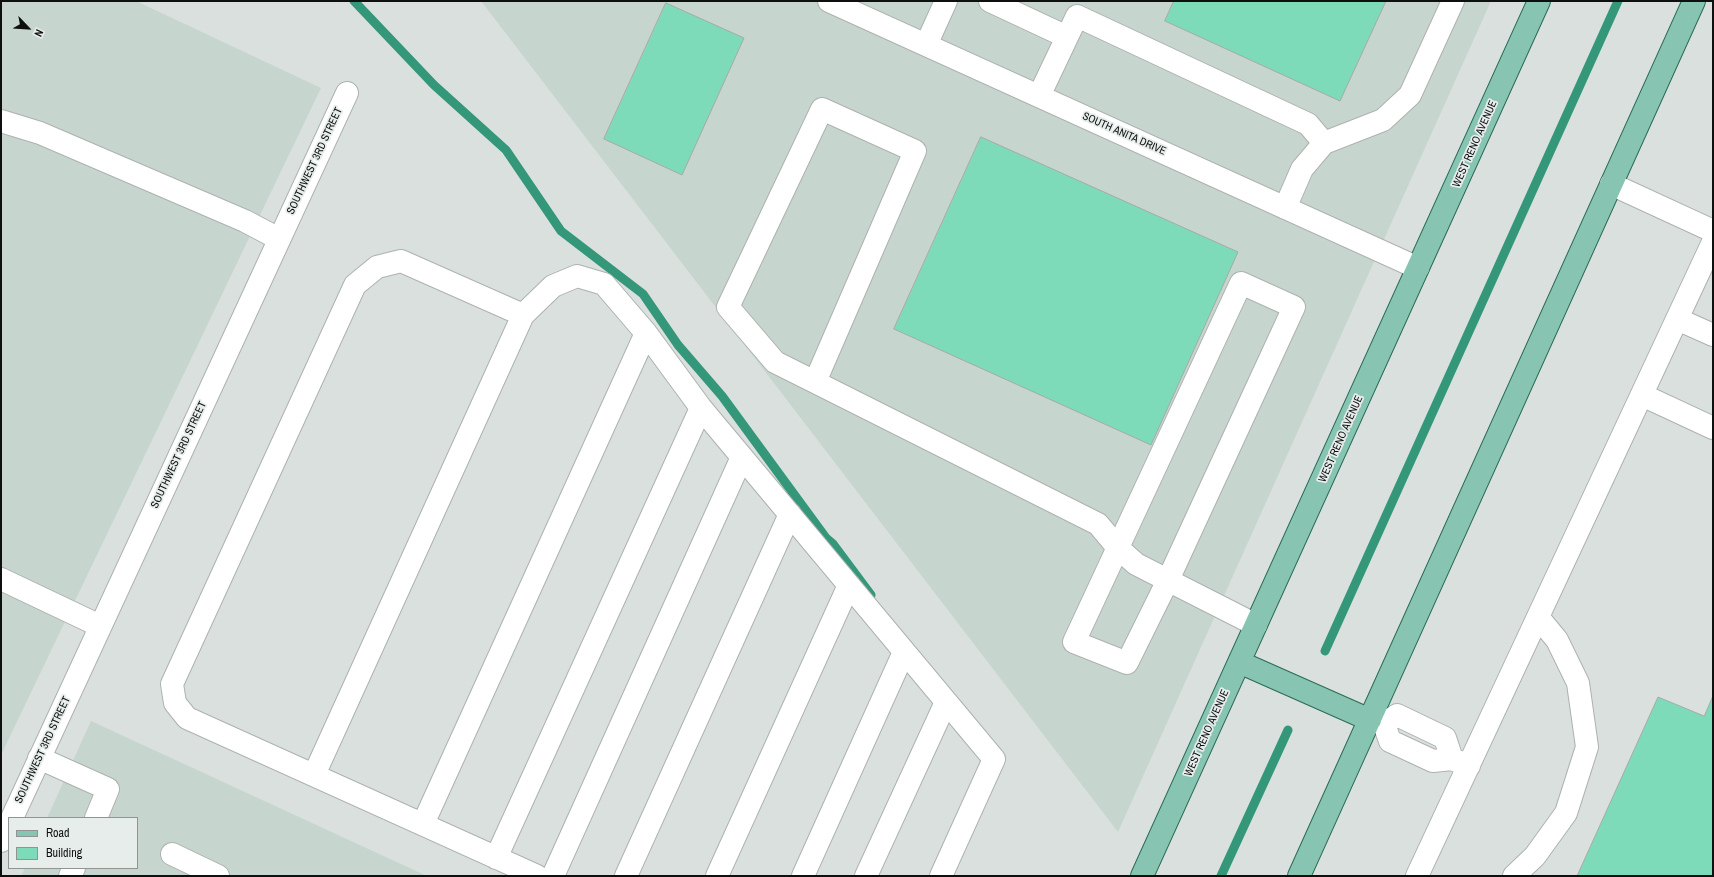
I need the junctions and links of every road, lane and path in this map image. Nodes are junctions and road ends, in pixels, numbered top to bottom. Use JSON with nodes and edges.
{"nodes":[{"id":1,"x":829,"y":1,"type":"edge"},
{"id":2,"x":946,"y":1,"type":"edge"},
{"id":3,"x":990,"y":1,"type":"edge"},
{"id":4,"x":1453,"y":1,"type":"edge"},
{"id":5,"x":1539,"y":1,"type":"edge"},
{"id":6,"x":1694,"y":1,"type":"edge"},
{"id":7,"x":1067,"y":37,"type":"junction"},
{"id":8,"x":926,"y":45,"type":"junction"},
{"id":9,"x":347,"y":93,"type":"dead end"},
{"id":10,"x":1039,"y":96,"type":"junction"},
{"id":11,"x":1,"y":121,"type":"edge"},
{"id":12,"x":1324,"y":143,"type":"junction"},
{"id":13,"x":1611,"y":184,"type":"junction"},
{"id":14,"x":1285,"y":208,"type":"junction"},
{"id":15,"x":1713,"y":231,"type":"edge"},
{"id":16,"x":279,"y":239,"type":"junction"},
{"id":17,"x":1713,"y":242,"type":"edge"},
{"id":18,"x":1418,"y":268,"type":"junction"},
{"id":19,"x":523,"y":315,"type":"junction"},
{"id":20,"x":1677,"y":319,"type":"junction"},
{"id":21,"x":646,"y":333,"type":"junction"},
{"id":22,"x":1713,"y":335,"type":"edge"},
{"id":23,"x":815,"y":382,"type":"junction"},
{"id":24,"x":1642,"y":395,"type":"junction"},
{"id":25,"x":701,"y":408,"type":"junction"},
{"id":26,"x":1713,"y":428,"type":"edge"},
{"id":27,"x":742,"y":457,"type":"junction"},
{"id":28,"x":790,"y":514,"type":"junction"},
{"id":29,"x":1118,"y":548,"type":"junction"},
{"id":30,"x":1,"y":579,"type":"edge"},
{"id":31,"x":1168,"y":580,"type":"junction"},
{"id":32,"x":849,"y":585,"type":"junction"},
{"id":33,"x":1538,"y":617,"type":"junction"},
{"id":34,"x":1256,"y":625,"type":"junction"},
{"id":35,"x":100,"y":626,"type":"junction"},
{"id":36,"x":904,"y":652,"type":"junction"},
{"id":37,"x":1239,"y":662,"type":"junction"},
{"id":38,"x":946,"y":702,"type":"junction"},
{"id":39,"x":1377,"y":722,"type":"junction"},
{"id":40,"x":39,"y":758,"type":"junction"},
{"id":41,"x":1461,"y":762,"type":"junction"},
{"id":42,"x":314,"y":775,"type":"junction"},
{"id":43,"x":12,"y":817,"type":"edge"},
{"id":44,"x":96,"y":817,"type":"edge"},
{"id":45,"x":422,"y":824,"type":"junction"},
{"id":46,"x":8,"y":826,"type":"edge"},
{"id":47,"x":1,"y":841,"type":"edge"},
{"id":48,"x":172,"y":854,"type":"dead end"},
{"id":49,"x":496,"y":858,"type":"junction"},
{"id":50,"x":218,"y":876,"type":"edge"},
{"id":51,"x":537,"y":876,"type":"edge"},
{"id":52,"x":553,"y":876,"type":"edge"},
{"id":53,"x":626,"y":876,"type":"edge"},
{"id":54,"x":717,"y":876,"type":"edge"},
{"id":55,"x":803,"y":876,"type":"edge"},
{"id":56,"x":866,"y":876,"type":"edge"},
{"id":57,"x":941,"y":876,"type":"edge"},
{"id":58,"x":1142,"y":876,"type":"edge"},
{"id":59,"x":1299,"y":876,"type":"edge"},
{"id":60,"x":1417,"y":876,"type":"edge"},
{"id":61,"x":1514,"y":876,"type":"edge"}],
"edges":[{"from":1,"to":8,"type":"street","name":"SOUTH ANITA DRIVE"},
{"from":2,"to":8,"type":"street"},
{"from":3,"to":7,"type":"street"},
{"from":4,"to":12,"type":"street"},
{"from":5,"to":18,"type":"main road","name":"WEST RENO AVENUE"},
{"from":6,"to":13,"type":"main road"},
{"from":7,"to":10,"type":"street"},
{"from":7,"to":12,"type":"street"},
{"from":8,"to":10,"type":"street","name":"SOUTH ANITA DRIVE"},
{"from":9,"to":16,"type":"street","name":"SOUTHWEST 3RD STREET"},
{"from":10,"to":14,"type":"street","name":"SOUTH ANITA DRIVE"},
{"from":11,"to":16,"type":"street"},
{"from":12,"to":14,"type":"street"},
{"from":13,"to":15,"type":"street"},
{"from":13,"to":39,"type":"main road"},
{"from":14,"to":18,"type":"street","name":"SOUTH ANITA DRIVE"},
{"from":16,"to":35,"type":"street","name":"SOUTHWEST 3RD STREET"},
{"from":17,"to":20,"type":"street"},
{"from":18,"to":34,"type":"main road","name":"WEST RENO AVENUE"},
{"from":19,"to":21,"type":"street"},
{"from":19,"to":42,"type":"street"},
{"from":19,"to":42,"type":"street"},
{"from":20,"to":22,"type":"street"},
{"from":20,"to":24,"type":"street"},
{"from":21,"to":25,"type":"street"},
{"from":21,"to":45,"type":"street"},
{"from":23,"to":23,"type":"street"},
{"from":23,"to":29,"type":"street"},
{"from":24,"to":26,"type":"street"},
{"from":24,"to":33,"type":"street"},
{"from":25,"to":27,"type":"street"},
{"from":25,"to":49,"type":"street"},
{"from":27,"to":28,"type":"street"},
{"from":27,"to":52,"type":"street"},
{"from":28,"to":32,"type":"street"},
{"from":28,"to":53,"type":"street"},
{"from":29,"to":31,"type":"street"},
{"from":29,"to":31,"type":"street"},
{"from":29,"to":31,"type":"street"},
{"from":30,"to":35,"type":"street"},
{"from":31,"to":34,"type":"street"},
{"from":32,"to":36,"type":"street"},
{"from":32,"to":54,"type":"street"},
{"from":33,"to":41,"type":"street"},
{"from":33,"to":61,"type":"street"},
{"from":34,"to":37,"type":"main road","name":"WEST RENO AVENUE"},
{"from":35,"to":40,"type":"street","name":"SOUTHWEST 3RD STREET"},
{"from":36,"to":38,"type":"street"},
{"from":36,"to":55,"type":"street"},
{"from":37,"to":39,"type":"main road"},
{"from":37,"to":58,"type":"main road","name":"WEST RENO AVENUE"},
{"from":38,"to":56,"type":"street"},
{"from":38,"to":57,"type":"street"},
{"from":39,"to":41,"type":"street"},
{"from":39,"to":59,"type":"main road"},
{"from":40,"to":43,"type":"street","name":"SOUTHWEST 3RD STREET"},
{"from":40,"to":44,"type":"street"},
{"from":41,"to":60,"type":"street"},
{"from":42,"to":45,"type":"street"},
{"from":45,"to":49,"type":"street"},
{"from":46,"to":47,"type":"street"},
{"from":48,"to":50,"type":"street"},
{"from":49,"to":51,"type":"street"}]}
